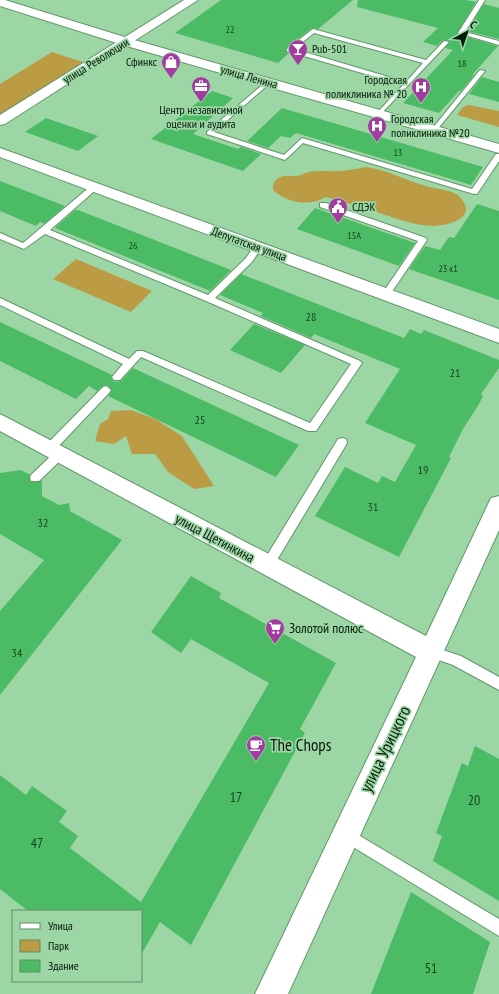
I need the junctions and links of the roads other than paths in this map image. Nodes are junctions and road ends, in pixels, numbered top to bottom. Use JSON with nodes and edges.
{"nodes":[{"id":1,"x":192,"y":0,"type":"edge"},
{"id":2,"x":482,"y":0,"type":"edge"},
{"id":3,"x":0,"y":2,"type":"edge"},
{"id":4,"x":127,"y":42,"type":"junction"},
{"id":5,"x":446,"y":42,"type":"dead end"},
{"id":6,"x":499,"y":43,"type":"edge"},
{"id":7,"x":427,"y":62,"type":"junction"},
{"id":8,"x":482,"y":71,"type":"dead end"},
{"id":9,"x":268,"y":82,"type":"junction"},
{"id":10,"x":407,"y":84,"type":"junction"},
{"id":11,"x":379,"y":114,"type":"junction"},
{"id":12,"x":0,"y":121,"type":"edge"},
{"id":13,"x":434,"y":130,"type":"junction"},
{"id":14,"x":499,"y":149,"type":"edge"},
{"id":15,"x":0,"y":152,"type":"edge"},
{"id":16,"x":499,"y":156,"type":"edge"},
{"id":17,"x":95,"y":187,"type":"junction"},
{"id":18,"x":323,"y":205,"type":"dead end"},
{"id":19,"x":44,"y":231,"type":"junction"},
{"id":20,"x":0,"y":236,"type":"edge"},
{"id":21,"x":258,"y":247,"type":"junction"},
{"id":22,"x":386,"y":294,"type":"junction"},
{"id":23,"x":209,"y":298,"type":"junction"},
{"id":24,"x":0,"y":301,"type":"edge"},
{"id":25,"x":499,"y":336,"type":"edge"},
{"id":26,"x":129,"y":363,"type":"junction"},
{"id":27,"x":117,"y":377,"type":"dead end"},
{"id":28,"x":106,"y":390,"type":"dead end"},
{"id":29,"x":0,"y":422,"type":"edge"},
{"id":30,"x":342,"y":442,"type":"dead end"},
{"id":31,"x":55,"y":451,"type":"junction"},
{"id":32,"x":35,"y":478,"type":"dead end"},
{"id":33,"x":499,"y":505,"type":"edge"},
{"id":34,"x":267,"y":566,"type":"junction"},
{"id":35,"x":431,"y":652,"type":"junction"},
{"id":36,"x":499,"y":684,"type":"edge"},
{"id":37,"x":344,"y":834,"type":"junction"},
{"id":38,"x":499,"y":928,"type":"edge"},
{"id":39,"x":272,"y":994,"type":"edge"}],
"edges":[{"from":1,"to":4,"type":"street","name":"улица Революции"},
{"from":2,"to":6,"type":"lane"},
{"from":3,"to":4,"type":"street","name":"улица Ленина"},
{"from":4,"to":9,"type":"street","name":"улица Ленина"},
{"from":4,"to":12,"type":"street","name":"улица Революции"},
{"from":5,"to":7,"type":"lane"},
{"from":7,"to":10,"type":"lane"},
{"from":7,"to":10,"type":"lane"},
{"from":8,"to":13,"type":"lane"},
{"from":9,"to":11,"type":"street","name":"улица Ленина"},
{"from":9,"to":16,"type":"lane"},
{"from":10,"to":11,"type":"lane"},
{"from":11,"to":13,"type":"street","name":"улица Ленина"},
{"from":13,"to":14,"type":"street","name":"улица Ленина"},
{"from":15,"to":17,"type":"street","name":"Депутатская улица"},
{"from":17,"to":19,"type":"lane"},
{"from":17,"to":21,"type":"street","name":"Депутатская улица"},
{"from":18,"to":22,"type":"lane"},
{"from":19,"to":20,"type":"lane"},
{"from":19,"to":23,"type":"lane"},
{"from":21,"to":22,"type":"street","name":"Депутатская улица"},
{"from":21,"to":23,"type":"lane"},
{"from":22,"to":25,"type":"street","name":"Депутатская улица"},
{"from":23,"to":26,"type":"lane"},
{"from":24,"to":26,"type":"lane"},
{"from":26,"to":27,"type":"lane"},
{"from":28,"to":31,"type":"lane"},
{"from":29,"to":31,"type":"street","name":"улица Щетинкина"},
{"from":30,"to":34,"type":"lane"},
{"from":31,"to":32,"type":"lane"},
{"from":31,"to":34,"type":"street","name":"улица Щетинкина"},
{"from":33,"to":35,"type":"street","name":"улица Урицкого"},
{"from":34,"to":35,"type":"street","name":"улица Щетинкина"},
{"from":35,"to":36,"type":"lane"},
{"from":35,"to":37,"type":"street","name":"улица Урицкого"},
{"from":37,"to":38,"type":"lane"},
{"from":37,"to":39,"type":"street","name":"улица Урицкого"}]}
